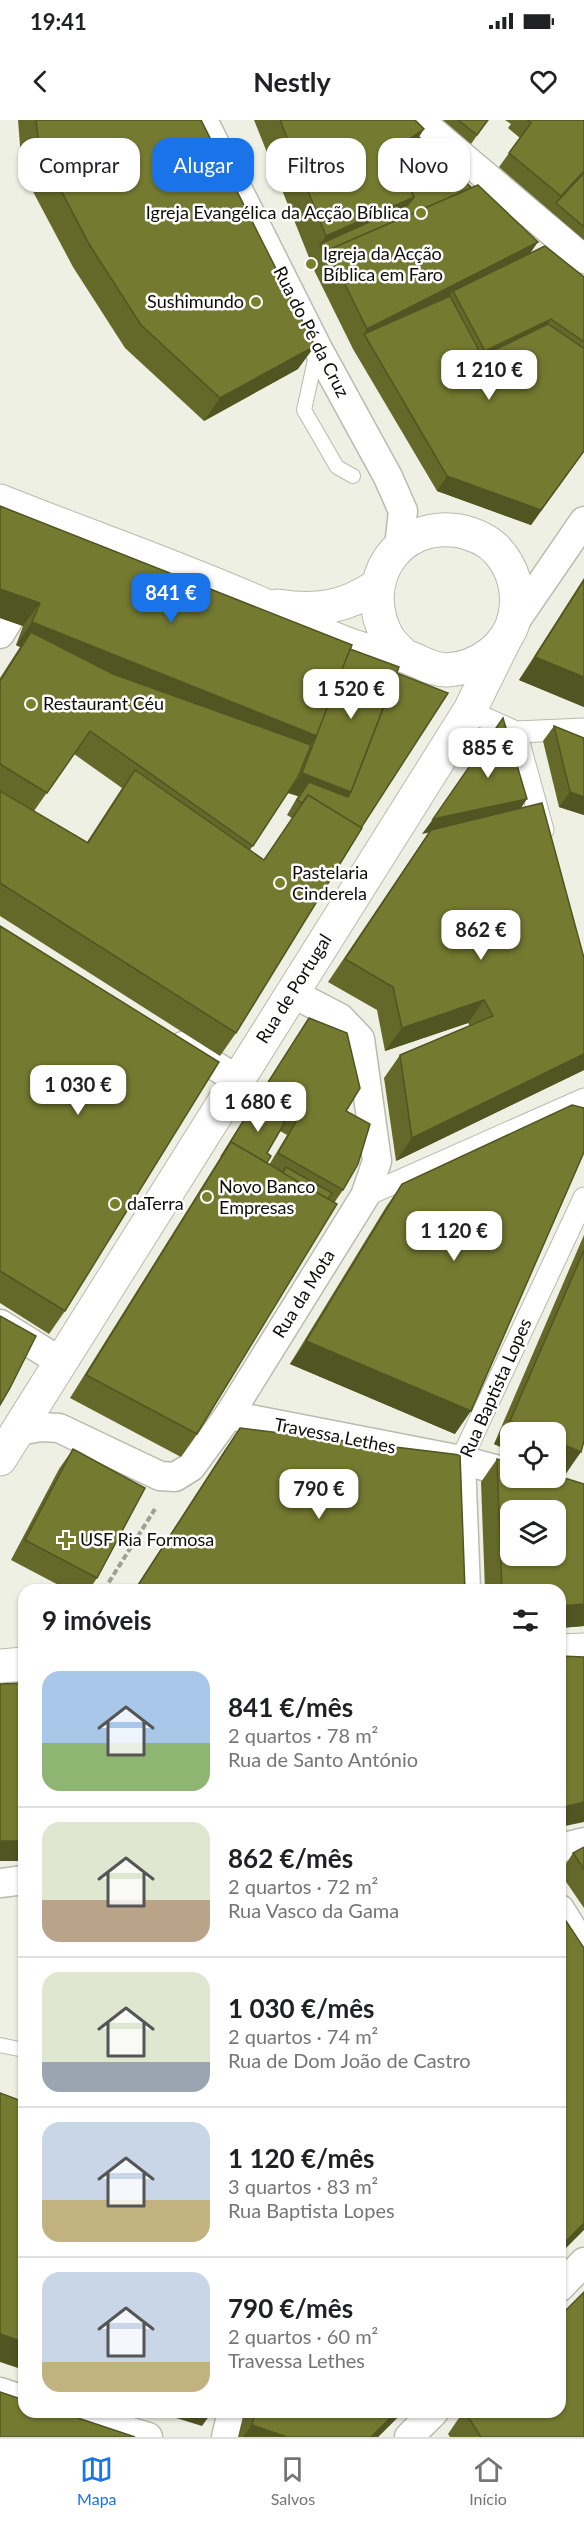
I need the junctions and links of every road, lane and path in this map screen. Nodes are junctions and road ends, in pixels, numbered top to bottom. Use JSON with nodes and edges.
{"nodes":[{"id":1,"x":203,"y":120,"type":"edge"},
{"id":2,"x":420,"y":120,"type":"edge"},
{"id":3,"x":584,"y":259,"type":"edge"},
{"id":4,"x":318,"y":349,"type":"junction"},
{"id":5,"x":353,"y":476,"type":"dead end"},
{"id":6,"x":0,"y":501,"type":"edge"},
{"id":7,"x":584,"y":521,"type":"edge"},
{"id":8,"x":399,"y":547,"type":"junction"},
{"id":9,"x":378,"y":585,"type":"junction"},
{"id":10,"x":258,"y":602,"type":"junction"},
{"id":11,"x":509,"y":632,"type":"junction"},
{"id":12,"x":405,"y":656,"type":"junction"},
{"id":13,"x":476,"y":708,"type":"junction"},
{"id":14,"x":584,"y":729,"type":"edge"},
{"id":15,"x":516,"y":732,"type":"junction"},
{"id":16,"x":549,"y":853,"type":"edge"},
{"id":17,"x":292,"y":993,"type":"junction"},
{"id":18,"x":158,"y":1030,"type":"edge"},
{"id":19,"x":238,"y":1080,"type":"junction"},
{"id":20,"x":584,"y":1098,"type":"edge"},
{"id":21,"x":365,"y":1196,"type":"junction"},
{"id":22,"x":584,"y":1198,"type":"edge"},
{"id":23,"x":0,"y":1324,"type":"edge"},
{"id":24,"x":61,"y":1362,"type":"junction"},
{"id":25,"x":229,"y":1415,"type":"junction"},
{"id":26,"x":19,"y":1431,"type":"junction"},
{"id":27,"x":0,"y":1459,"type":"edge"},
{"id":28,"x":461,"y":1460,"type":"junction"},
{"id":29,"x":500,"y":1471,"type":"edge"},
{"id":30,"x":175,"y":1477,"type":"junction"},
{"id":31,"x":108,"y":1584,"type":"edge"},
{"id":32,"x":466,"y":1584,"type":"edge"},
{"id":33,"x":584,"y":1650,"type":"edge"},
{"id":34,"x":566,"y":1651,"type":"edge"},
{"id":35,"x":18,"y":1664,"type":"edge"},
{"id":36,"x":0,"y":1666,"type":"edge"},
{"id":37,"x":584,"y":1842,"type":"edge"},
{"id":38,"x":566,"y":1846,"type":"edge"},
{"id":39,"x":18,"y":1881,"type":"edge"},
{"id":40,"x":0,"y":1883,"type":"edge"},
{"id":41,"x":566,"y":1918,"type":"edge"},
{"id":42,"x":584,"y":1947,"type":"edge"},
{"id":43,"x":0,"y":2045,"type":"edge"},
{"id":44,"x":18,"y":2049,"type":"edge"},
{"id":45,"x":584,"y":2262,"type":"edge"},
{"id":46,"x":566,"y":2281,"type":"edge"},
{"id":47,"x":0,"y":2392,"type":"edge"},
{"id":48,"x":18,"y":2398,"type":"edge"},
{"id":49,"x":85,"y":2418,"type":"edge"},
{"id":50,"x":230,"y":2418,"type":"edge"},
{"id":51,"x":428,"y":2418,"type":"edge"},
{"id":52,"x":147,"y":2437,"type":"edge"},
{"id":53,"x":226,"y":2437,"type":"edge"},
{"id":54,"x":409,"y":2437,"type":"edge"}],
"edges":[{"from":1,"to":4,"type":"street","name":"Rua do Pé da Cruz"},
{"from":2,"to":3,"type":"street"},
{"from":4,"to":5,"type":"lane"},
{"from":4,"to":8,"type":"street","name":"Rua do Pé da Cruz"},
{"from":6,"to":10,"type":"street"},
{"from":7,"to":11,"type":"street"},
{"from":8,"to":9,"type":"street"},
{"from":8,"to":11,"type":"street"},
{"from":9,"to":10,"type":"street"},
{"from":9,"to":12,"type":"street"},
{"from":10,"to":12,"type":"street"},
{"from":11,"to":12,"type":"street"},
{"from":11,"to":13,"type":"street","name":"Rua de Portugal"},
{"from":13,"to":15,"type":"street"},
{"from":13,"to":17,"type":"street","name":"Rua de Portugal"},
{"from":14,"to":15,"type":"street"},
{"from":15,"to":16,"type":"street"},
{"from":17,"to":19,"type":"street","name":"Rua de Portugal"},
{"from":17,"to":21,"type":"street","name":"Rua da Mota"},
{"from":18,"to":19,"type":"street"},
{"from":19,"to":24,"type":"street","name":"Rua de Portugal"},
{"from":20,"to":21,"type":"street"},
{"from":21,"to":25,"type":"street","name":"Rua da Mota"},
{"from":22,"to":28,"type":"street","name":"Rua Baptista Lopes"},
{"from":23,"to":24,"type":"street"},
{"from":24,"to":26,"type":"street","name":"Rua de Portugal"},
{"from":25,"to":28,"type":"street","name":"Travessa Lethes"},
{"from":25,"to":30,"type":"street","name":"Rua da Mota"},
{"from":26,"to":27,"type":"street","name":"Rua de Portugal"},
{"from":26,"to":30,"type":"street"},
{"from":28,"to":29,"type":"street","name":"Travessa Lethes"},
{"from":28,"to":32,"type":"street","name":"Rua Baptista Lopes"},
{"from":30,"to":31,"type":"path"},
{"from":33,"to":34,"type":"street"},
{"from":35,"to":36,"type":"street"},
{"from":37,"to":38,"type":"street"},
{"from":39,"to":40,"type":"street"},
{"from":41,"to":42,"type":"street"},
{"from":43,"to":44,"type":"lane"},
{"from":45,"to":46,"type":"street"},
{"from":47,"to":48,"type":"street"},
{"from":49,"to":52,"type":"street"},
{"from":50,"to":53,"type":"street"},
{"from":51,"to":54,"type":"street"}]}
